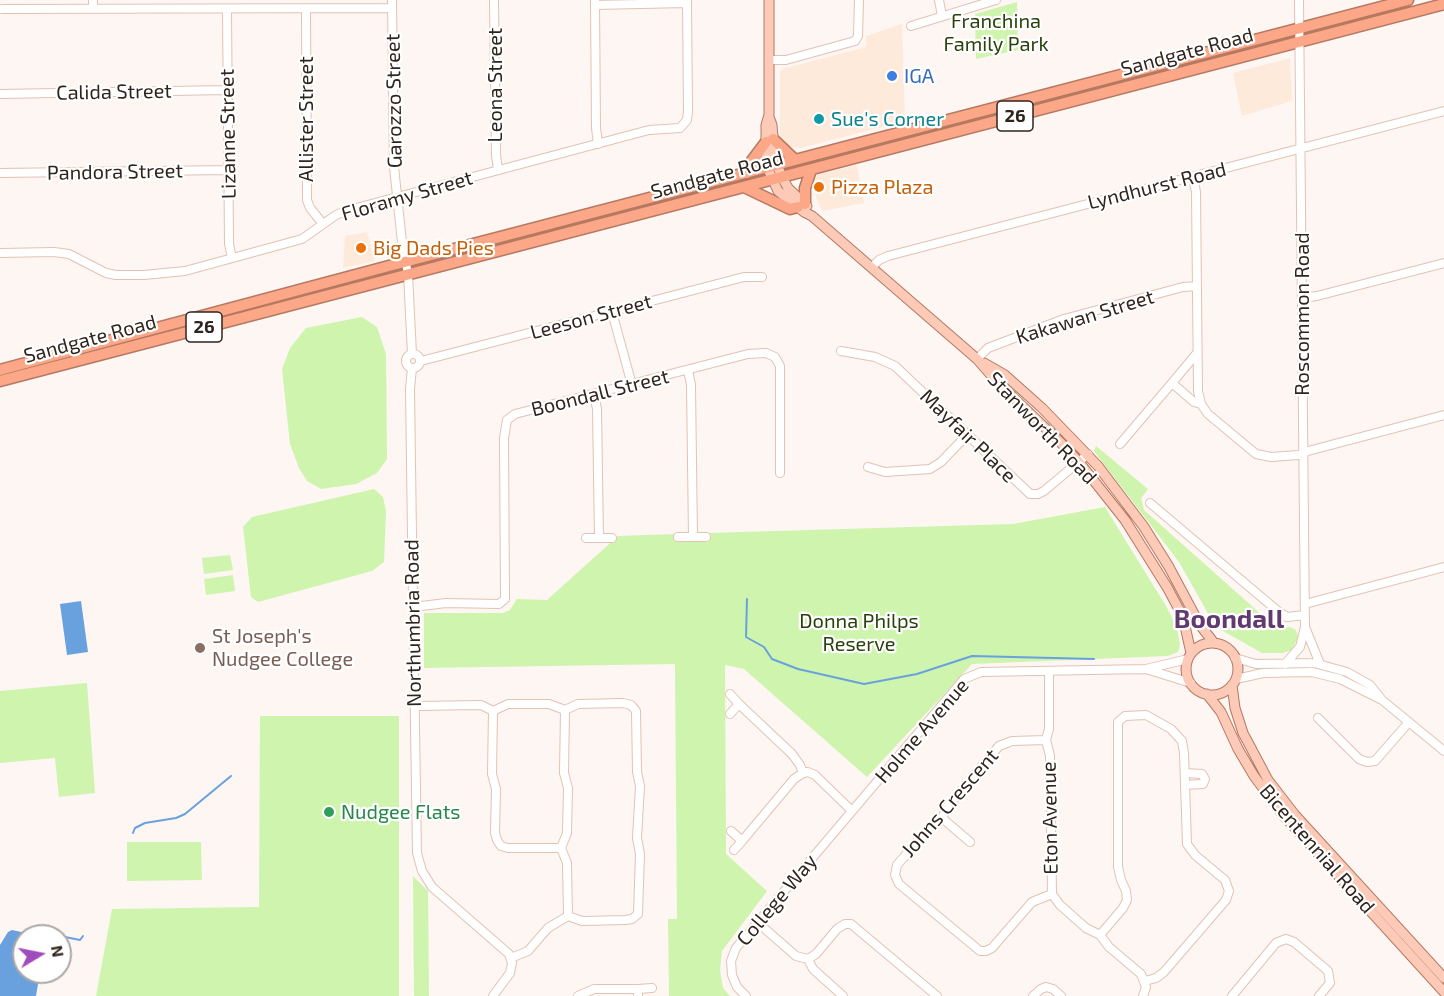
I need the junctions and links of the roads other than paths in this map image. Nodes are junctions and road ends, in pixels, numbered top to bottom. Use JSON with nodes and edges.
{"nodes":[{"id":1,"x":93,"y":0,"type":"edge"},
{"id":2,"x":494,"y":0,"type":"edge"},
{"id":3,"x":769,"y":0,"type":"edge"},
{"id":4,"x":859,"y":0,"type":"edge"},
{"id":5,"x":939,"y":0,"type":"edge"},
{"id":6,"x":996,"y":0,"type":"edge"},
{"id":7,"x":1299,"y":0,"type":"edge"},
{"id":8,"x":1408,"y":0,"type":"edge"},
{"id":9,"x":687,"y":1,"type":"edge"},
{"id":10,"x":595,"y":2,"type":"edge"},
{"id":11,"x":392,"y":4,"type":"edge"},
{"id":12,"x":1444,"y":4,"type":"edge"},
{"id":13,"x":2,"y":9,"type":"dead end"},
{"id":14,"x":93,"y":9,"type":"junction"},
{"id":15,"x":306,"y":9,"type":"junction"},
{"id":16,"x":227,"y":10,"type":"junction"},
{"id":17,"x":942,"y":16,"type":"junction"},
{"id":18,"x":910,"y":26,"type":"dead end"},
{"id":19,"x":1300,"y":28,"type":"junction"},
{"id":20,"x":1300,"y":41,"type":"junction"},
{"id":21,"x":769,"y":60,"type":"junction"},
{"id":22,"x":228,"y":90,"type":"junction"},
{"id":23,"x":0,"y":93,"type":"edge"},
{"id":24,"x":1444,"y":111,"type":"edge"},
{"id":25,"x":770,"y":140,"type":"junction"},
{"id":26,"x":598,"y":144,"type":"junction"},
{"id":27,"x":1301,"y":148,"type":"junction"},
{"id":28,"x":795,"y":160,"type":"junction"},
{"id":29,"x":772,"y":166,"type":"junction"},
{"id":30,"x":229,"y":170,"type":"junction"},
{"id":31,"x":498,"y":170,"type":"junction"},
{"id":32,"x":811,"y":170,"type":"junction"},
{"id":33,"x":0,"y":173,"type":"edge"},
{"id":34,"x":747,"y":173,"type":"junction"},
{"id":35,"x":1193,"y":177,"type":"junction"},
{"id":36,"x":777,"y":179,"type":"junction"},
{"id":37,"x":744,"y":187,"type":"junction"},
{"id":38,"x":398,"y":197,"type":"junction"},
{"id":39,"x":801,"y":205,"type":"junction"},
{"id":40,"x":323,"y":224,"type":"junction"},
{"id":41,"x":0,"y":253,"type":"edge"},
{"id":42,"x":232,"y":258,"type":"junction"},
{"id":43,"x":406,"y":262,"type":"junction"},
{"id":44,"x":1444,"y":263,"type":"edge"},
{"id":45,"x":872,"y":267,"type":"junction"},
{"id":46,"x":408,"y":274,"type":"junction"},
{"id":47,"x":762,"y":277,"type":"dead end"},
{"id":48,"x":1197,"y":286,"type":"junction"},
{"id":49,"x":1302,"y":298,"type":"junction"},
{"id":50,"x":612,"y":312,"type":"junction"},
{"id":51,"x":841,"y":351,"type":"dead end"},
{"id":52,"x":1197,"y":353,"type":"junction"},
{"id":53,"x":412,"y":354,"type":"junction"},
{"id":54,"x":977,"y":359,"type":"junction"},
{"id":55,"x":421,"y":361,"type":"junction"},
{"id":56,"x":412,"y":368,"type":"junction"},
{"id":57,"x":0,"y":370,"type":"edge"},
{"id":58,"x":688,"y":370,"type":"junction"},
{"id":59,"x":0,"y":381,"type":"edge"},
{"id":60,"x":1172,"y":383,"type":"junction"},
{"id":61,"x":632,"y":385,"type":"junction"},
{"id":62,"x":594,"y":394,"type":"junction"},
{"id":63,"x":1201,"y":404,"type":"junction"},
{"id":64,"x":1444,"y":415,"type":"edge"},
{"id":65,"x":967,"y":435,"type":"junction"},
{"id":66,"x":1120,"y":444,"type":"dead end"},
{"id":67,"x":1303,"y":453,"type":"junction"},
{"id":68,"x":1088,"y":454,"type":"junction"},
{"id":69,"x":1079,"y":462,"type":"junction"},
{"id":70,"x":868,"y":467,"type":"dead end"},
{"id":71,"x":780,"y":472,"type":"dead end"},
{"id":72,"x":1150,"y":503,"type":"dead end"},
{"id":73,"x":678,"y":537,"type":"dead end"},
{"id":74,"x":693,"y":537,"type":"junction"},
{"id":75,"x":706,"y":537,"type":"dead end"},
{"id":76,"x":586,"y":538,"type":"dead end"},
{"id":77,"x":599,"y":538,"type":"junction"},
{"id":78,"x":612,"y":538,"type":"dead end"},
{"id":79,"x":1444,"y":567,"type":"edge"},
{"id":80,"x":1305,"y":604,"type":"junction"},
{"id":81,"x":413,"y":607,"type":"junction"},
{"id":82,"x":1305,"y":615,"type":"junction"},
{"id":83,"x":1305,"y":627,"type":"junction"},
{"id":84,"x":1214,"y":643,"type":"junction"},
{"id":85,"x":1190,"y":656,"type":"junction"},
{"id":86,"x":1235,"y":658,"type":"junction"},
{"id":87,"x":1285,"y":664,"type":"junction"},
{"id":88,"x":1320,"y":664,"type":"junction"},
{"id":89,"x":1146,"y":669,"type":"junction"},
{"id":90,"x":1049,"y":671,"type":"junction"},
{"id":91,"x":1234,"y":682,"type":"junction"},
{"id":92,"x":1191,"y":683,"type":"junction"},
{"id":93,"x":730,"y":694,"type":"dead end"},
{"id":94,"x":1207,"y":694,"type":"junction"},
{"id":95,"x":1382,"y":700,"type":"junction"},
{"id":96,"x":740,"y":704,"type":"junction"},
{"id":97,"x":415,"y":706,"type":"junction"},
{"id":98,"x":565,"y":710,"type":"junction"},
{"id":99,"x":493,"y":711,"type":"junction"},
{"id":100,"x":730,"y":714,"type":"dead end"},
{"id":101,"x":1318,"y":718,"type":"dead end"},
{"id":102,"x":1409,"y":722,"type":"junction"},
{"id":103,"x":1046,"y":740,"type":"junction"},
{"id":104,"x":1444,"y":752,"type":"edge"},
{"id":105,"x":803,"y":773,"type":"junction"},
{"id":106,"x":1185,"y":773,"type":"junction"},
{"id":107,"x":1185,"y":785,"type":"junction"},
{"id":108,"x":852,"y":811,"type":"junction"},
{"id":109,"x":942,"y":818,"type":"junction"},
{"id":110,"x":731,"y":831,"type":"dead end"},
{"id":111,"x":742,"y":841,"type":"junction"},
{"id":112,"x":970,"y":842,"type":"dead end"},
{"id":113,"x":561,"y":848,"type":"junction"},
{"id":114,"x":734,"y":850,"type":"dead end"},
{"id":115,"x":1052,"y":894,"type":"junction"},
{"id":116,"x":568,"y":916,"type":"junction"},
{"id":117,"x":757,"y":922,"type":"junction"},
{"id":118,"x":1100,"y":935,"type":"junction"},
{"id":119,"x":511,"y":958,"type":"junction"},
{"id":120,"x":808,"y":959,"type":"junction"},
{"id":121,"x":1444,"y":978,"type":"edge"},
{"id":122,"x":1145,"y":981,"type":"junction"},
{"id":123,"x":652,"y":988,"type":"dead end"},
{"id":124,"x":1443,"y":991,"type":"edge"},
{"id":125,"x":638,"y":993,"type":"edge"},
{"id":126,"x":493,"y":996,"type":"edge"},
{"id":127,"x":578,"y":996,"type":"edge"},
{"id":128,"x":746,"y":996,"type":"edge"},
{"id":129,"x":843,"y":996,"type":"edge"},
{"id":130,"x":937,"y":996,"type":"edge"},
{"id":131,"x":1033,"y":996,"type":"edge"},
{"id":132,"x":1061,"y":996,"type":"edge"},
{"id":133,"x":1143,"y":996,"type":"edge"},
{"id":134,"x":1232,"y":996,"type":"edge"},
{"id":135,"x":1319,"y":996,"type":"edge"}],
"edges":[{"from":1,"to":14,"type":"street"},
{"from":2,"to":31,"type":"street","name":"Leona Street"},
{"from":3,"to":21,"type":"main road"},
{"from":4,"to":21,"type":"street"},
{"from":5,"to":17,"type":"street"},
{"from":6,"to":17,"type":"street"},
{"from":7,"to":19,"type":"street","name":"Roscommon Road"},
{"from":8,"to":19,"type":"highway","name":"Sandgate Road","number":"26"},
{"from":9,"to":10,"type":"street"},
{"from":9,"to":26,"type":"street","name":"Floramy Street"},
{"from":10,"to":26,"type":"street"},
{"from":11,"to":15,"type":"street"},
{"from":11,"to":38,"type":"street","name":"Garozzo Street"},
{"from":12,"to":20,"type":"highway","name":"Sandgate Road","number":"26"},
{"from":13,"to":14,"type":"street"},
{"from":14,"to":16,"type":"street"},
{"from":15,"to":16,"type":"street"},
{"from":15,"to":40,"type":"street","name":"Allister Street"},
{"from":16,"to":22,"type":"street","name":"Lizanne Street"},
{"from":17,"to":18,"type":"street"},
{"from":19,"to":20,"type":"street","name":"Roscommon Road"},
{"from":19,"to":28,"type":"highway","name":"Sandgate Road","number":"26"},
{"from":20,"to":27,"type":"street","name":"Roscommon Road"},
{"from":20,"to":32,"type":"highway","name":"Sandgate Road","number":"26"},
{"from":21,"to":25,"type":"main road"},
{"from":22,"to":23,"type":"street","name":"Calida Street"},
{"from":22,"to":30,"type":"street","name":"Lizanne Street"},
{"from":24,"to":27,"type":"street","name":"Lyndhurst Road"},
{"from":25,"to":28,"type":"highway"},
{"from":25,"to":29,"type":"main road"},
{"from":25,"to":34,"type":"highway"},
{"from":26,"to":31,"type":"street","name":"Floramy Street"},
{"from":27,"to":35,"type":"street","name":"Lyndhurst Road"},
{"from":27,"to":49,"type":"street","name":"Roscommon Road"},
{"from":28,"to":29,"type":"highway","name":"Sandgate Road","number":"26"},
{"from":29,"to":34,"type":"highway","name":"Sandgate Road","number":"26"},
{"from":29,"to":36,"type":"main road","name":"Stanworth Road"},
{"from":30,"to":33,"type":"street","name":"Pandora Street"},
{"from":30,"to":42,"type":"street","name":"Lizanne Street"},
{"from":31,"to":38,"type":"street","name":"Floramy Street"},
{"from":32,"to":36,"type":"highway","name":"Sandgate Road","number":"26"},
{"from":32,"to":39,"type":"highway"},
{"from":34,"to":43,"type":"highway","name":"Sandgate Road","number":"26"},
{"from":35,"to":45,"type":"street","name":"Lyndhurst Road"},
{"from":35,"to":48,"type":"street"},
{"from":36,"to":37,"type":"highway","name":"Sandgate Road","number":"26"},
{"from":36,"to":39,"type":"main road","name":"Stanworth Road"},
{"from":37,"to":39,"type":"highway"},
{"from":37,"to":46,"type":"highway","name":"Sandgate Road","number":"26"},
{"from":38,"to":40,"type":"street","name":"Floramy Street"},
{"from":38,"to":43,"type":"street","name":"Garozzo Street"},
{"from":39,"to":45,"type":"main road","name":"Stanworth Road"},
{"from":40,"to":42,"type":"street","name":"Floramy Street"},
{"from":41,"to":42,"type":"street","name":"Floramy Street"},
{"from":43,"to":46,"type":"street","name":"Garozzo Street"},
{"from":43,"to":57,"type":"highway","name":"Sandgate Road","number":"26"},
{"from":44,"to":49,"type":"street"},
{"from":45,"to":54,"type":"main road","name":"Stanworth Road"},
{"from":46,"to":53,"type":"street"},
{"from":46,"to":59,"type":"highway","name":"Sandgate Road","number":"26"},
{"from":47,"to":50,"type":"street","name":"Leeson Street"},
{"from":48,"to":52,"type":"street"},
{"from":48,"to":54,"type":"street","name":"Kakawan Street"},
{"from":49,"to":67,"type":"street","name":"Roscommon Road"},
{"from":50,"to":55,"type":"street","name":"Leeson Street"},
{"from":50,"to":61,"type":"street"},
{"from":51,"to":65,"type":"street","name":"Mayfair Place"},
{"from":52,"to":60,"type":"street"},
{"from":52,"to":63,"type":"street"},
{"from":53,"to":55,"type":"street"},
{"from":53,"to":56,"type":"street"},
{"from":54,"to":68,"type":"main road","name":"Stanworth Road"},
{"from":54,"to":69,"type":"main road","name":"Stanworth Road"},
{"from":55,"to":56,"type":"street"},
{"from":56,"to":81,"type":"street","name":"Northumbria Road"},
{"from":58,"to":61,"type":"street","name":"Boondall Street"},
{"from":58,"to":71,"type":"street","name":"Boondall Street"},
{"from":58,"to":74,"type":"street"},
{"from":60,"to":63,"type":"street"},
{"from":60,"to":66,"type":"street"},
{"from":61,"to":62,"type":"street","name":"Boondall Street"},
{"from":62,"to":77,"type":"street"},
{"from":62,"to":81,"type":"street","name":"Boondall Street"},
{"from":63,"to":67,"type":"street"},
{"from":64,"to":67,"type":"street"},
{"from":65,"to":69,"type":"street","name":"Mayfair Place"},
{"from":65,"to":70,"type":"street"},
{"from":67,"to":80,"type":"street","name":"Roscommon Road"},
{"from":68,"to":69,"type":"street","name":"Mayfair Place"},
{"from":68,"to":84,"type":"main road","name":"Stanworth Road"},
{"from":69,"to":85,"type":"main road","name":"Stanworth Road"},
{"from":72,"to":82,"type":"street"},
{"from":73,"to":74,"type":"street"},
{"from":74,"to":75,"type":"street"},
{"from":76,"to":77,"type":"street"},
{"from":77,"to":78,"type":"street"},
{"from":79,"to":80,"type":"street"},
{"from":80,"to":82,"type":"street","name":"Roscommon Road"},
{"from":81,"to":97,"type":"street","name":"Northumbria Road"},
{"from":82,"to":83,"type":"street","name":"Roscommon Road"},
{"from":83,"to":87,"type":"street","name":"Roscommon Road"},
{"from":83,"to":88,"type":"street","name":"Roscommon Road"},
{"from":84,"to":85,"type":"main road"},
{"from":84,"to":86,"type":"main road"},
{"from":85,"to":89,"type":"street","name":"Holme Avenue"},
{"from":85,"to":92,"type":"main road"},
{"from":86,"to":87,"type":"street"},
{"from":86,"to":91,"type":"main road"},
{"from":87,"to":88,"type":"street"},
{"from":88,"to":95,"type":"street"},
{"from":89,"to":90,"type":"street","name":"Holme Avenue"},
{"from":89,"to":92,"type":"street","name":"Holme Avenue"},
{"from":90,"to":103,"type":"street","name":"Eton Avenue"},
{"from":90,"to":108,"type":"street","name":"Holme Avenue"},
{"from":91,"to":94,"type":"main road"},
{"from":91,"to":95,"type":"street"},
{"from":91,"to":121,"type":"main road","name":"Bicentennial Road"},
{"from":92,"to":94,"type":"main road"},
{"from":93,"to":96,"type":"street"},
{"from":94,"to":124,"type":"main road","name":"Bicentennial Road"},
{"from":95,"to":102,"type":"street"},
{"from":96,"to":100,"type":"street"},
{"from":96,"to":105,"type":"street"},
{"from":97,"to":99,"type":"street"},
{"from":97,"to":119,"type":"street","name":"Northumbria Road"},
{"from":98,"to":99,"type":"street"},
{"from":98,"to":113,"type":"street"},
{"from":98,"to":116,"type":"street"},
{"from":99,"to":113,"type":"street"},
{"from":101,"to":102,"type":"street"},
{"from":102,"to":104,"type":"street"},
{"from":103,"to":109,"type":"street","name":"Johns Crescent"},
{"from":103,"to":115,"type":"street","name":"Eton Avenue"},
{"from":105,"to":108,"type":"street"},
{"from":105,"to":111,"type":"street"},
{"from":106,"to":107,"type":"street"},
{"from":106,"to":107,"type":"street"},
{"from":106,"to":118,"type":"street"},
{"from":107,"to":122,"type":"street"},
{"from":108,"to":117,"type":"street","name":"College Way"},
{"from":109,"to":112,"type":"street"},
{"from":109,"to":115,"type":"street","name":"Johns Crescent"},
{"from":110,"to":111,"type":"street"},
{"from":111,"to":114,"type":"street"},
{"from":113,"to":116,"type":"street"},
{"from":115,"to":118,"type":"street","name":"Eton Avenue"},
{"from":116,"to":119,"type":"street"},
{"from":117,"to":120,"type":"street"},
{"from":117,"to":128,"type":"street","name":"College Way"},
{"from":118,"to":122,"type":"street","name":"Eton Avenue"},
{"from":119,"to":126,"type":"street"},
{"from":120,"to":129,"type":"street"},
{"from":120,"to":130,"type":"street"},
{"from":122,"to":133,"type":"street"},
{"from":123,"to":125,"type":"street"},
{"from":125,"to":127,"type":"street"},
{"from":131,"to":132,"type":"street"},
{"from":134,"to":135,"type":"street"}]}
